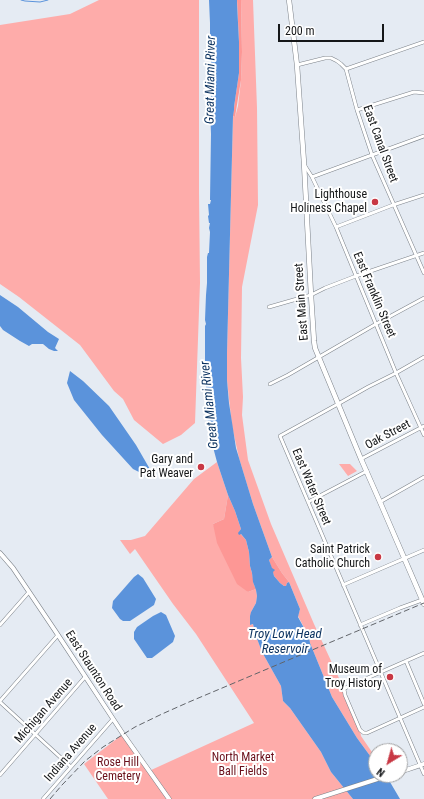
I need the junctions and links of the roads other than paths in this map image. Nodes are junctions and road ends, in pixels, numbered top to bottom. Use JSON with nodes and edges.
{"nodes":[{"id":1,"x":289,"y":0,"type":"edge"},
{"id":2,"x":424,"y":42,"type":"edge"},
{"id":3,"x":297,"y":64,"type":"junction"},
{"id":4,"x":346,"y":68,"type":"junction"},
{"id":5,"x":424,"y":93,"type":"edge"},
{"id":6,"x":357,"y":110,"type":"junction"},
{"id":7,"x":424,"y":136,"type":"edge"},
{"id":8,"x":372,"y":155,"type":"junction"},
{"id":9,"x":304,"y":163,"type":"junction"},
{"id":10,"x":312,"y":177,"type":"junction"},
{"id":11,"x":424,"y":195,"type":"edge"},
{"id":12,"x":393,"y":205,"type":"junction"},
{"id":13,"x":336,"y":227,"type":"junction"},
{"id":14,"x":424,"y":253,"type":"edge"},
{"id":15,"x":416,"y":256,"type":"junction"},
{"id":16,"x":424,"y":273,"type":"edge"},
{"id":17,"x":356,"y":276,"type":"junction"},
{"id":18,"x":311,"y":295,"type":"junction"},
{"id":19,"x":424,"y":298,"type":"edge"},
{"id":20,"x":270,"y":307,"type":"dead end"},
{"id":21,"x":376,"y":324,"type":"junction"},
{"id":22,"x":424,"y":356,"type":"edge"},
{"id":23,"x":319,"y":357,"type":"junction"},
{"id":24,"x":396,"y":373,"type":"junction"},
{"id":25,"x":270,"y":384,"type":"dead end"},
{"id":26,"x":338,"y":404,"type":"junction"},
{"id":27,"x":422,"y":427,"type":"edge"},
{"id":28,"x":424,"y":435,"type":"edge"},
{"id":29,"x":361,"y":459,"type":"junction"},
{"id":30,"x":367,"y":471,"type":"junction"},
{"id":31,"x":424,"y":477,"type":"edge"},
{"id":32,"x":308,"y":502,"type":"junction"},
{"id":33,"x":380,"y":502,"type":"junction"},
{"id":34,"x":424,"y":550,"type":"edge"},
{"id":35,"x":0,"y":553,"type":"edge"},
{"id":36,"x":404,"y":558,"type":"junction"},
{"id":37,"x":343,"y":585,"type":"junction"},
{"id":38,"x":29,"y":592,"type":"junction"},
{"id":39,"x":423,"y":601,"type":"edge"},
{"id":40,"x":0,"y":625,"type":"edge"},
{"id":41,"x":360,"y":625,"type":"junction"},
{"id":42,"x":58,"y":635,"type":"junction"},
{"id":43,"x":424,"y":653,"type":"edge"},
{"id":44,"x":406,"y":661,"type":"junction"},
{"id":45,"x":381,"y":672,"type":"junction"},
{"id":46,"x":85,"y":677,"type":"junction"},
{"id":47,"x":0,"y":702,"type":"edge"},
{"id":48,"x":424,"y":704,"type":"edge"},
{"id":49,"x":424,"y":707,"type":"edge"},
{"id":50,"x":400,"y":718,"type":"junction"},
{"id":51,"x":113,"y":719,"type":"junction"},
{"id":52,"x":35,"y":734,"type":"junction"},
{"id":53,"x":422,"y":765,"type":"edge"},
{"id":54,"x":71,"y":767,"type":"junction"},
{"id":55,"x":408,"y":769,"type":"edge"},
{"id":56,"x":424,"y":774,"type":"edge"},
{"id":57,"x":0,"y":775,"type":"edge"},
{"id":58,"x":368,"y":783,"type":"edge"},
{"id":59,"x":43,"y":799,"type":"edge"},
{"id":60,"x":169,"y":799,"type":"edge"},
{"id":61,"x":315,"y":799,"type":"edge"}],
"edges":[{"from":1,"to":3,"type":"main road","name":"East Main Street"},
{"from":2,"to":4,"type":"street"},
{"from":3,"to":4,"type":"street"},
{"from":3,"to":9,"type":"main road","name":"East Main Street"},
{"from":4,"to":6,"type":"street","name":"East Canal Street"},
{"from":5,"to":6,"type":"street"},
{"from":6,"to":8,"type":"street","name":"East Canal Street"},
{"from":7,"to":8,"type":"street"},
{"from":8,"to":10,"type":"street"},
{"from":8,"to":12,"type":"street","name":"East Canal Street"},
{"from":9,"to":10,"type":"street","name":"East Franklin Street"},
{"from":9,"to":18,"type":"main road","name":"East Main Street"},
{"from":10,"to":13,"type":"street","name":"East Franklin Street"},
{"from":11,"to":12,"type":"street"},
{"from":12,"to":13,"type":"street"},
{"from":12,"to":15,"type":"street","name":"East Canal Street"},
{"from":13,"to":17,"type":"street","name":"East Franklin Street"},
{"from":14,"to":15,"type":"street"},
{"from":15,"to":16,"type":"street","name":"East Canal Street"},
{"from":15,"to":17,"type":"street"},
{"from":17,"to":18,"type":"street"},
{"from":17,"to":21,"type":"street","name":"East Franklin Street"},
{"from":18,"to":20,"type":"street"},
{"from":18,"to":23,"type":"main road","name":"East Main Street"},
{"from":19,"to":21,"type":"street"},
{"from":21,"to":23,"type":"street"},
{"from":21,"to":24,"type":"street","name":"East Franklin Street"},
{"from":22,"to":24,"type":"street"},
{"from":23,"to":25,"type":"street"},
{"from":23,"to":26,"type":"main road","name":"East Main Street"},
{"from":24,"to":26,"type":"street"},
{"from":24,"to":27,"type":"street","name":"East Franklin Street"},
{"from":26,"to":29,"type":"main road","name":"East Main Street"},
{"from":26,"to":32,"type":"street","name":"East Water Street"},
{"from":27,"to":28,"type":"street","name":"East Franklin Street"},
{"from":27,"to":29,"type":"street","name":"Oak Street"},
{"from":29,"to":30,"type":"main road","name":"East Main Street"},
{"from":30,"to":32,"type":"street"},
{"from":30,"to":33,"type":"main road","name":"East Main Street"},
{"from":31,"to":33,"type":"street"},
{"from":32,"to":37,"type":"street","name":"East Water Street"},
{"from":33,"to":36,"type":"main road","name":"East Main Street"},
{"from":34,"to":36,"type":"street"},
{"from":35,"to":38,"type":"main road","name":"East Staunton Road"},
{"from":36,"to":37,"type":"street"},
{"from":36,"to":39,"type":"main road","name":"East Main Street"},
{"from":37,"to":41,"type":"street","name":"East Water Street"},
{"from":38,"to":40,"type":"street"},
{"from":38,"to":42,"type":"main road","name":"East Staunton Road"},
{"from":39,"to":41,"type":"street"},
{"from":41,"to":45,"type":"street","name":"East Water Street"},
{"from":42,"to":46,"type":"main road","name":"East Staunton Road"},
{"from":42,"to":47,"type":"street"},
{"from":43,"to":44,"type":"street"},
{"from":44,"to":45,"type":"street"},
{"from":44,"to":48,"type":"street"},
{"from":45,"to":50,"type":"street","name":"East Water Street"},
{"from":45,"to":50,"type":"street"},
{"from":46,"to":51,"type":"main road","name":"East Staunton Road"},
{"from":46,"to":52,"type":"street","name":"Michigan Avenue"},
{"from":47,"to":52,"type":"street"},
{"from":49,"to":50,"type":"street"},
{"from":50,"to":53,"type":"street","name":"East Water Street"},
{"from":51,"to":54,"type":"street","name":"Indiana Avenue"},
{"from":51,"to":60,"type":"main road","name":"East Staunton Road"},
{"from":52,"to":54,"type":"street"},
{"from":52,"to":57,"type":"street","name":"Michigan Avenue"},
{"from":53,"to":55,"type":"main road"},
{"from":53,"to":56,"type":"street","name":"East Water Street"},
{"from":54,"to":59,"type":"street","name":"Indiana Avenue"},
{"from":58,"to":61,"type":"main road"}]}
